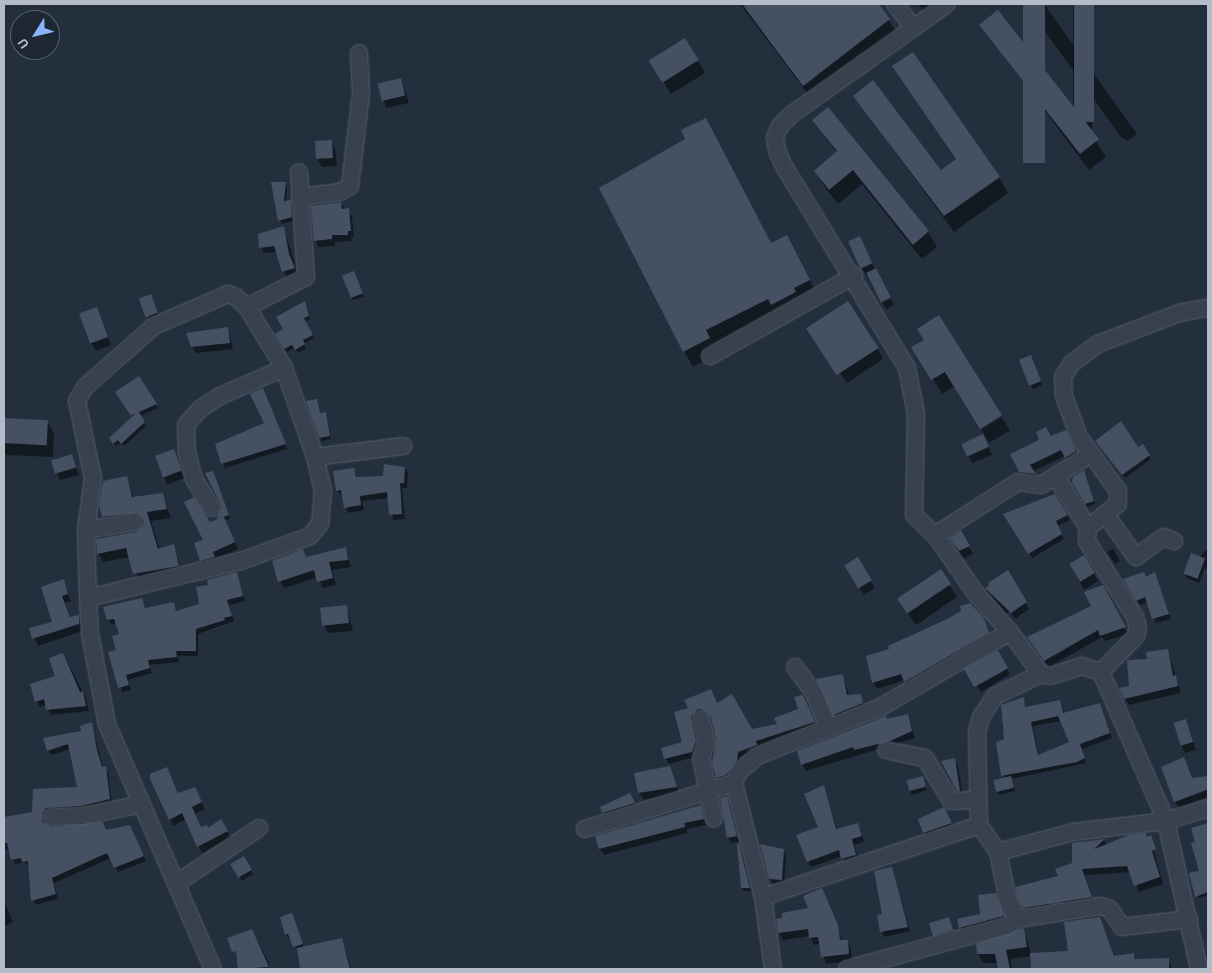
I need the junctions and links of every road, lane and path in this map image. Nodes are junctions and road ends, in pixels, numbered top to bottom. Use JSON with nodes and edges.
{"nodes":[{"id":1,"x":895,"y":4,"type":"edge"},
{"id":2,"x":947,"y":4,"type":"edge"},
{"id":3,"x":912,"y":27,"type":"junction"},
{"id":4,"x":358,"y":53,"type":"dead end"},
{"id":5,"x":299,"y":172,"type":"dead end"},
{"id":6,"x":300,"y":197,"type":"junction"},
{"id":7,"x":854,"y":276,"type":"junction"},
{"id":8,"x":247,"y":307,"type":"junction"},
{"id":9,"x":1208,"y":308,"type":"edge"},
{"id":10,"x":710,"y":356,"type":"dead end"},
{"id":11,"x":284,"y":368,"type":"junction"},
{"id":12,"x":404,"y":446,"type":"dead end"},
{"id":13,"x":1091,"y":454,"type":"junction"},
{"id":14,"x":315,"y":457,"type":"junction"},
{"id":15,"x":1056,"y":476,"type":"junction"},
{"id":16,"x":212,"y":508,"type":"dead end"},
{"id":17,"x":1106,"y":515,"type":"junction"},
{"id":18,"x":134,"y":522,"type":"dead end"},
{"id":19,"x":1088,"y":528,"type":"junction"},
{"id":20,"x":86,"y":530,"type":"junction"},
{"id":21,"x":935,"y":535,"type":"junction"},
{"id":22,"x":1174,"y":541,"type":"dead end"},
{"id":23,"x":88,"y":598,"type":"junction"},
{"id":24,"x":1010,"y":632,"type":"junction"},
{"id":25,"x":795,"y":667,"type":"dead end"},
{"id":26,"x":1101,"y":672,"type":"junction"},
{"id":27,"x":1041,"y":674,"type":"junction"},
{"id":28,"x":701,"y":719,"type":"dead end"},
{"id":29,"x":828,"y":726,"type":"junction"},
{"id":30,"x":886,"y":750,"type":"dead end"},
{"id":31,"x":734,"y":783,"type":"junction"},
{"id":32,"x":707,"y":793,"type":"junction"},
{"id":33,"x":977,"y":800,"type":"junction"},
{"id":34,"x":142,"y":804,"type":"junction"},
{"id":35,"x":1208,"y":808,"type":"edge"},
{"id":36,"x":51,"y":816,"type":"dead end"},
{"id":37,"x":714,"y":819,"type":"dead end"},
{"id":38,"x":1166,"y":822,"type":"junction"},
{"id":39,"x":979,"y":824,"type":"junction"},
{"id":40,"x":259,"y":828,"type":"dead end"},
{"id":41,"x":585,"y":829,"type":"dead end"},
{"id":42,"x":998,"y":852,"type":"junction"},
{"id":43,"x":177,"y":883,"type":"junction"},
{"id":44,"x":763,"y":897,"type":"junction"},
{"id":45,"x":1018,"y":919,"type":"junction"},
{"id":46,"x":1190,"y":919,"type":"junction"},
{"id":47,"x":1202,"y":961,"type":"edge"},
{"id":48,"x":214,"y":969,"type":"edge"},
{"id":49,"x":773,"y":969,"type":"edge"},
{"id":50,"x":847,"y":969,"type":"edge"}],
"edges":[{"from":1,"to":3,"type":"street"},
{"from":2,"to":3,"type":"street"},
{"from":3,"to":7,"type":"street"},
{"from":4,"to":6,"type":"street"},
{"from":5,"to":6,"type":"street"},
{"from":6,"to":8,"type":"street"},
{"from":7,"to":10,"type":"street"},
{"from":7,"to":21,"type":"street"},
{"from":8,"to":11,"type":"street"},
{"from":8,"to":20,"type":"street"},
{"from":9,"to":13,"type":"street"},
{"from":11,"to":14,"type":"street"},
{"from":11,"to":16,"type":"street"},
{"from":12,"to":14,"type":"street"},
{"from":13,"to":15,"type":"street"},
{"from":13,"to":17,"type":"street"},
{"from":14,"to":23,"type":"street"},
{"from":15,"to":19,"type":"street"},
{"from":15,"to":21,"type":"street"},
{"from":17,"to":19,"type":"street"},
{"from":17,"to":22,"type":"street"},
{"from":18,"to":20,"type":"street"},
{"from":19,"to":26,"type":"street"},
{"from":20,"to":23,"type":"street"},
{"from":21,"to":24,"type":"street"},
{"from":23,"to":34,"type":"street"},
{"from":24,"to":27,"type":"street"},
{"from":24,"to":29,"type":"street"},
{"from":25,"to":29,"type":"street"},
{"from":26,"to":27,"type":"street"},
{"from":26,"to":38,"type":"street"},
{"from":27,"to":33,"type":"street"},
{"from":28,"to":32,"type":"street"},
{"from":29,"to":31,"type":"street"},
{"from":30,"to":33,"type":"street"},
{"from":31,"to":32,"type":"street"},
{"from":31,"to":44,"type":"street"},
{"from":32,"to":37,"type":"street"},
{"from":32,"to":41,"type":"street"},
{"from":33,"to":39,"type":"street"},
{"from":34,"to":36,"type":"street"},
{"from":34,"to":43,"type":"street"},
{"from":35,"to":38,"type":"street"},
{"from":38,"to":42,"type":"street"},
{"from":38,"to":46,"type":"street"},
{"from":39,"to":42,"type":"street"},
{"from":39,"to":44,"type":"street"},
{"from":40,"to":43,"type":"street"},
{"from":42,"to":45,"type":"street"},
{"from":43,"to":48,"type":"street"},
{"from":44,"to":49,"type":"street"},
{"from":45,"to":46,"type":"street"},
{"from":45,"to":50,"type":"street"},
{"from":46,"to":47,"type":"street"}]}
